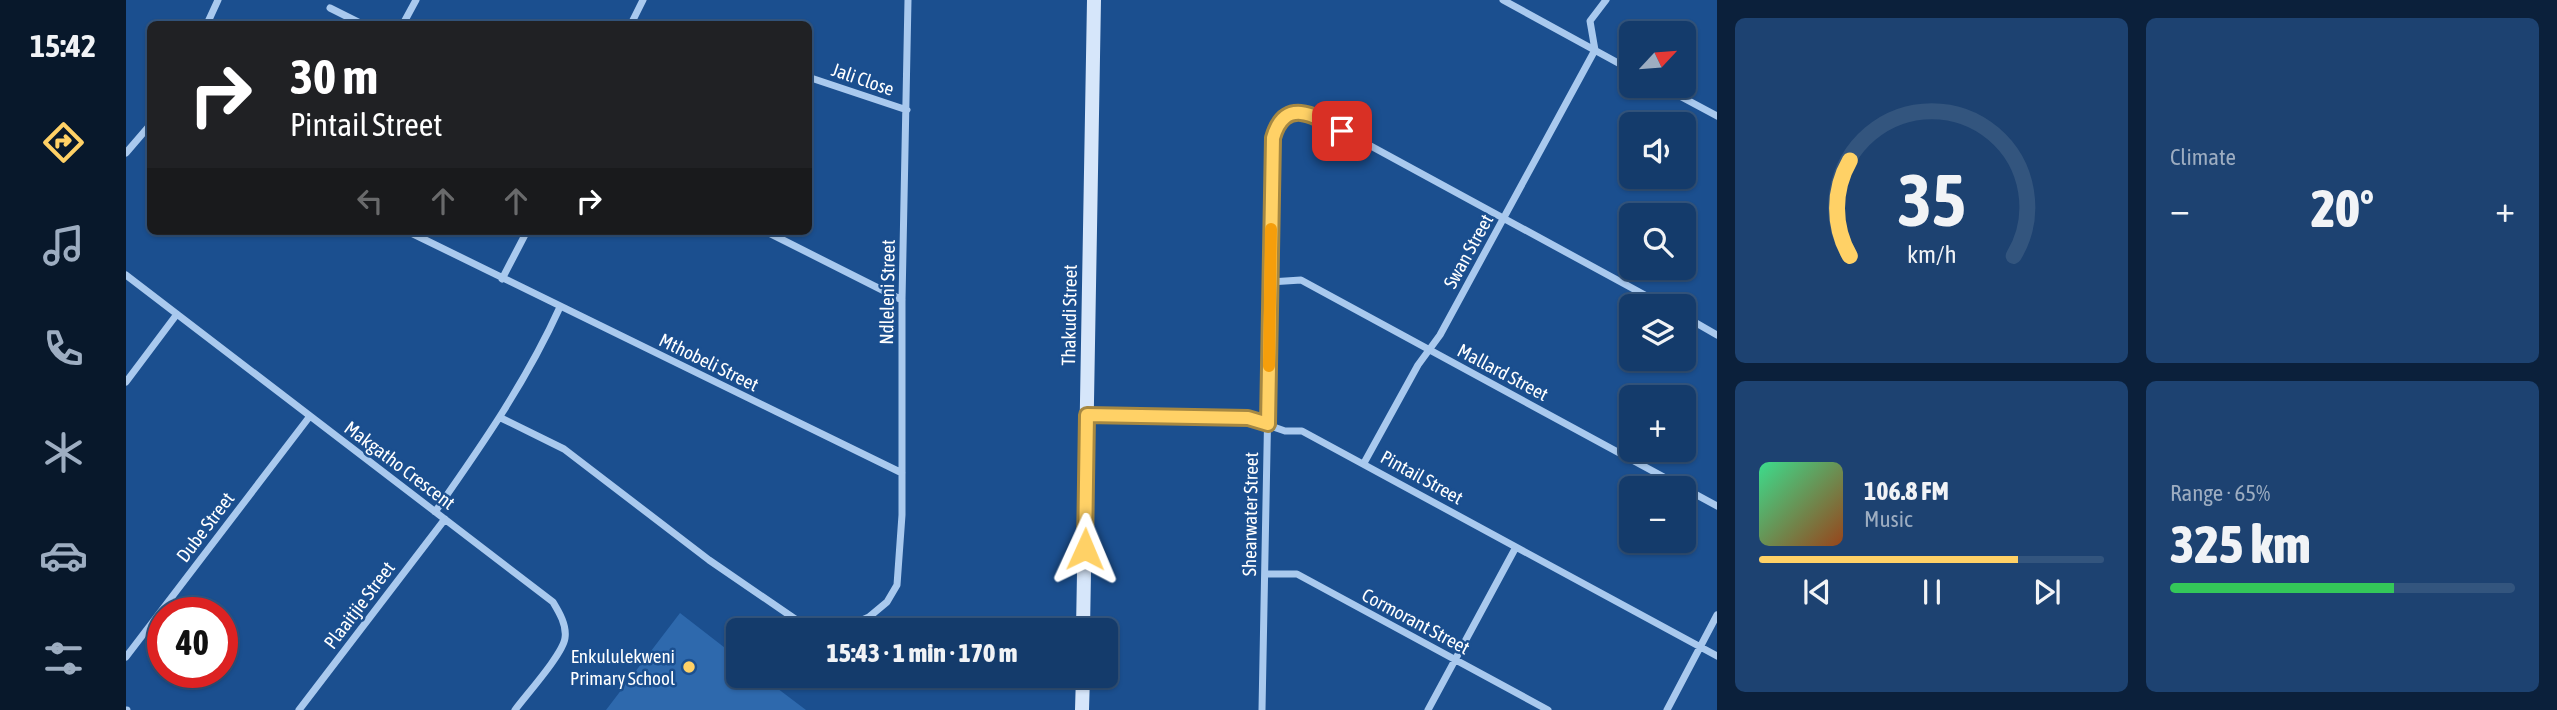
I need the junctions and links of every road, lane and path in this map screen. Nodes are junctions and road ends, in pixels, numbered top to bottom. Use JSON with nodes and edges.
{"nodes":[{"id":1,"x":218,"y":0,"type":"edge"},
{"id":2,"x":415,"y":0,"type":"edge"},
{"id":3,"x":643,"y":0,"type":"edge"},
{"id":4,"x":908,"y":0,"type":"edge"},
{"id":5,"x":1094,"y":0,"type":"edge"},
{"id":6,"x":1503,"y":0,"type":"edge"},
{"id":7,"x":1606,"y":0,"type":"edge"},
{"id":8,"x":330,"y":8,"type":"dead end"},
{"id":9,"x":208,"y":21,"type":"edge"},
{"id":10,"x":356,"y":21,"type":"edge"},
{"id":11,"x":404,"y":21,"type":"edge"},
{"id":12,"x":632,"y":21,"type":"edge"},
{"id":13,"x":1595,"y":50,"type":"junction"},
{"id":14,"x":1619,"y":63,"type":"edge"},
{"id":15,"x":812,"y":78,"type":"edge"},
{"id":16,"x":1683,"y":98,"type":"edge"},
{"id":17,"x":907,"y":110,"type":"junction"},
{"id":18,"x":1717,"y":116,"type":"edge"},
{"id":19,"x":147,"y":128,"type":"edge"},
{"id":20,"x":126,"y":153,"type":"edge"},
{"id":21,"x":1503,"y":218,"type":"junction"},
{"id":22,"x":415,"y":235,"type":"edge"},
{"id":23,"x":525,"y":235,"type":"edge"},
{"id":24,"x":773,"y":235,"type":"edge"},
{"id":25,"x":126,"y":275,"type":"edge"},
{"id":26,"x":502,"y":279,"type":"junction"},
{"id":27,"x":1270,"y":282,"type":"junction"},
{"id":28,"x":1643,"y":294,"type":"edge"},
{"id":29,"x":902,"y":300,"type":"junction"},
{"id":30,"x":560,"y":307,"type":"junction"},
{"id":31,"x":177,"y":314,"type":"junction"},
{"id":32,"x":1696,"y":323,"type":"edge"},
{"id":33,"x":1717,"y":335,"type":"edge"},
{"id":34,"x":1429,"y":350,"type":"junction"},
{"id":35,"x":126,"y":382,"type":"edge"},
{"id":36,"x":1087,"y":415,"type":"junction"},
{"id":37,"x":310,"y":416,"type":"junction"},
{"id":38,"x":501,"y":418,"type":"junction"},
{"id":39,"x":1268,"y":424,"type":"junction"},
{"id":40,"x":1364,"y":463,"type":"junction"},
{"id":41,"x":902,"y":473,"type":"junction"},
{"id":42,"x":1717,"y":506,"type":"edge"},
{"id":43,"x":435,"y":512,"type":"junction"},
{"id":44,"x":444,"y":519,"type":"junction"},
{"id":45,"x":1516,"y":547,"type":"junction"},
{"id":46,"x":1265,"y":574,"type":"junction"},
{"id":47,"x":1717,"y":615,"type":"edge"},
{"id":48,"x":1083,"y":618,"type":"edge"},
{"id":49,"x":1700,"y":647,"type":"junction"},
{"id":50,"x":1717,"y":656,"type":"edge"},
{"id":51,"x":126,"y":657,"type":"edge"},
{"id":52,"x":1455,"y":660,"type":"junction"},
{"id":53,"x":1083,"y":688,"type":"edge"},
{"id":54,"x":299,"y":710,"type":"edge"},
{"id":55,"x":515,"y":710,"type":"edge"},
{"id":56,"x":1082,"y":710,"type":"edge"},
{"id":57,"x":1262,"y":710,"type":"edge"},
{"id":58,"x":1428,"y":710,"type":"edge"},
{"id":59,"x":1548,"y":710,"type":"edge"},
{"id":60,"x":1667,"y":710,"type":"edge"}],
"edges":[{"from":1,"to":9,"type":"street"},
{"from":2,"to":11,"type":"street"},
{"from":3,"to":12,"type":"street"},
{"from":4,"to":17,"type":"street","name":"Ndleleni Street"},
{"from":5,"to":36,"type":"street","name":"Thakudi Street"},
{"from":6,"to":13,"type":"street"},
{"from":7,"to":13,"type":"street"},
{"from":8,"to":10,"type":"street"},
{"from":13,"to":14,"type":"street"},
{"from":13,"to":21,"type":"street","name":"Swan Street"},
{"from":15,"to":17,"type":"street","name":"Jali Close"},
{"from":16,"to":18,"type":"street"},
{"from":17,"to":29,"type":"street","name":"Ndleleni Street"},
{"from":19,"to":20,"type":"street"},
{"from":21,"to":27,"type":"street","name":"Shearwater Street"},
{"from":21,"to":28,"type":"street"},
{"from":21,"to":34,"type":"street","name":"Swan Street"},
{"from":22,"to":26,"type":"street","name":"Mthobeli Street"},
{"from":23,"to":26,"type":"street"},
{"from":24,"to":29,"type":"street"},
{"from":25,"to":31,"type":"street","name":"Makgatho Crescent"},
{"from":26,"to":30,"type":"street","name":"Mthobeli Street"},
{"from":27,"to":34,"type":"street","name":"Mallard Street"},
{"from":27,"to":39,"type":"street","name":"Shearwater Street"},
{"from":29,"to":41,"type":"street","name":"Ndleleni Street"},
{"from":30,"to":38,"type":"street"},
{"from":30,"to":41,"type":"street","name":"Mthobeli Street"},
{"from":31,"to":35,"type":"street"},
{"from":31,"to":37,"type":"street","name":"Makgatho Crescent"},
{"from":32,"to":33,"type":"street"},
{"from":34,"to":40,"type":"street","name":"Swan Street"},
{"from":34,"to":42,"type":"street","name":"Mallard Street"},
{"from":36,"to":39,"type":"street","name":"Pintail Street"},
{"from":36,"to":48,"type":"street","name":"Thakudi Street"},
{"from":37,"to":43,"type":"street","name":"Makgatho Crescent"},
{"from":37,"to":51,"type":"street","name":"Dube Street"},
{"from":38,"to":41,"type":"street","name":"Ndleleni Street"},
{"from":38,"to":43,"type":"street"},
{"from":39,"to":40,"type":"street","name":"Pintail Street"},
{"from":39,"to":46,"type":"street","name":"Shearwater Street"},
{"from":40,"to":45,"type":"street","name":"Pintail Street"},
{"from":43,"to":44,"type":"street","name":"Makgatho Crescent"},
{"from":44,"to":54,"type":"street","name":"Plaaitjie Street"},
{"from":44,"to":55,"type":"street","name":"Makgatho Crescent"},
{"from":45,"to":49,"type":"street","name":"Pintail Street"},
{"from":45,"to":52,"type":"street"},
{"from":46,"to":52,"type":"street","name":"Cormorant Street"},
{"from":46,"to":57,"type":"street","name":"Shearwater Street"},
{"from":47,"to":49,"type":"street"},
{"from":49,"to":50,"type":"street","name":"Pintail Street"},
{"from":49,"to":60,"type":"street"},
{"from":52,"to":58,"type":"street"},
{"from":52,"to":59,"type":"street","name":"Cormorant Street"},
{"from":53,"to":56,"type":"street"}]}
